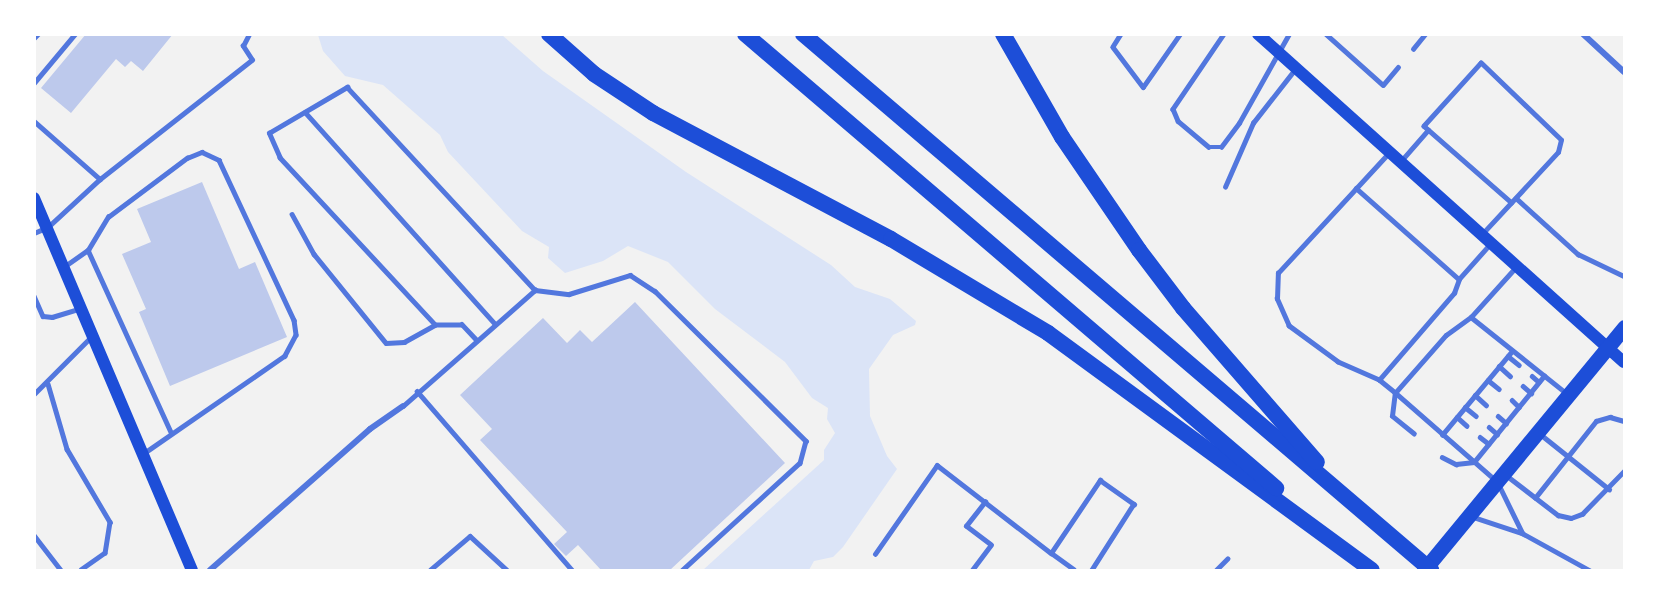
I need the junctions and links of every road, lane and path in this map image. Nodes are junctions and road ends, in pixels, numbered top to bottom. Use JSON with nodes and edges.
{"nodes":[{"id":1,"x":38,"y":34,"type":"edge"},
{"id":2,"x":75,"y":34,"type":"edge"},
{"id":3,"x":249,"y":34,"type":"edge"},
{"id":4,"x":549,"y":34,"type":"edge"},
{"id":5,"x":745,"y":34,"type":"edge"},
{"id":6,"x":1003,"y":34,"type":"edge"},
{"id":7,"x":1121,"y":34,"type":"edge"},
{"id":8,"x":1180,"y":34,"type":"edge"},
{"id":9,"x":1224,"y":34,"type":"edge"},
{"id":10,"x":1258,"y":34,"type":"edge"},
{"id":11,"x":1289,"y":34,"type":"edge"},
{"id":12,"x":1425,"y":34,"type":"edge"},
{"id":13,"x":1583,"y":34,"type":"edge"},
{"id":14,"x":805,"y":36,"type":"edge"},
{"id":15,"x":1327,"y":36,"type":"edge"},
{"id":16,"x":34,"y":38,"type":"edge"},
{"id":17,"x":1413,"y":49,"type":"dead end"},
{"id":18,"x":1277,"y":52,"type":"junction"},
{"id":19,"x":1398,"y":67,"type":"dead end"},
{"id":20,"x":1296,"y":68,"type":"junction"},
{"id":21,"x":1624,"y":72,"type":"edge"},
{"id":22,"x":34,"y":83,"type":"edge"},
{"id":23,"x":305,"y":112,"type":"junction"},
{"id":24,"x":34,"y":121,"type":"edge"},
{"id":25,"x":1428,"y":130,"type":"junction"},
{"id":26,"x":1390,"y":152,"type":"junction"},
{"id":27,"x":1401,"y":161,"type":"junction"},
{"id":28,"x":100,"y":179,"type":"junction"},
{"id":29,"x":1225,"y":187,"type":"dead end"},
{"id":30,"x":1356,"y":188,"type":"junction"},
{"id":31,"x":34,"y":198,"type":"edge"},
{"id":32,"x":1514,"y":200,"type":"junction"},
{"id":33,"x":292,"y":214,"type":"dead end"},
{"id":34,"x":48,"y":227,"type":"junction"},
{"id":35,"x":34,"y":233,"type":"edge"},
{"id":36,"x":1488,"y":237,"type":"junction"},
{"id":37,"x":88,"y":250,"type":"junction"},
{"id":38,"x":1518,"y":264,"type":"junction"},
{"id":39,"x":65,"y":266,"type":"junction"},
{"id":40,"x":1624,"y":276,"type":"edge"},
{"id":41,"x":1459,"y":279,"type":"junction"},
{"id":42,"x":535,"y":290,"type":"junction"},
{"id":43,"x":34,"y":296,"type":"edge"},
{"id":44,"x":83,"y":308,"type":"junction"},
{"id":45,"x":1471,"y":317,"type":"junction"},
{"id":46,"x":495,"y":324,"type":"junction"},
{"id":47,"x":435,"y":325,"type":"junction"},
{"id":48,"x":1624,"y":327,"type":"edge"},
{"id":49,"x":94,"y":334,"type":"junction"},
{"id":50,"x":476,"y":340,"type":"junction"},
{"id":51,"x":1610,"y":348,"type":"junction"},
{"id":52,"x":1512,"y":351,"type":"junction"},
{"id":53,"x":1508,"y":356,"type":"junction"},
{"id":54,"x":1624,"y":362,"type":"edge"},
{"id":55,"x":1519,"y":365,"type":"dead end"},
{"id":56,"x":1499,"y":366,"type":"junction"},
{"id":57,"x":1510,"y":376,"type":"dead end"},
{"id":58,"x":1532,"y":376,"type":"dead end"},
{"id":59,"x":1545,"y":376,"type":"junction"},
{"id":60,"x":1379,"y":380,"type":"junction"},
{"id":61,"x":1488,"y":380,"type":"junction"},
{"id":62,"x":1539,"y":382,"type":"junction"},
{"id":63,"x":48,"y":384,"type":"junction"},
{"id":64,"x":1523,"y":386,"type":"dead end"},
{"id":65,"x":1499,"y":389,"type":"dead end"},
{"id":66,"x":417,"y":391,"type":"junction"},
{"id":67,"x":1395,"y":393,"type":"junction"},
{"id":68,"x":1531,"y":393,"type":"junction"},
{"id":69,"x":34,"y":394,"type":"edge"},
{"id":70,"x":1569,"y":394,"type":"junction"},
{"id":71,"x":1475,"y":395,"type":"junction"},
{"id":72,"x":1512,"y":400,"type":"dead end"},
{"id":73,"x":1486,"y":405,"type":"dead end"},
{"id":74,"x":403,"y":406,"type":"joint"},
{"id":75,"x":1465,"y":407,"type":"junction"},
{"id":76,"x":1519,"y":407,"type":"junction"},
{"id":77,"x":1476,"y":416,"type":"dead end"},
{"id":78,"x":1498,"y":416,"type":"dead end"},
{"id":79,"x":1457,"y":417,"type":"junction"},
{"id":80,"x":1624,"y":421,"type":"edge"},
{"id":81,"x":1506,"y":423,"type":"junction"},
{"id":82,"x":1467,"y":426,"type":"dead end"},
{"id":83,"x":1489,"y":427,"type":"dead end"},
{"id":84,"x":171,"y":432,"type":"junction"},
{"id":85,"x":1538,"y":432,"type":"junction"},
{"id":86,"x":1414,"y":434,"type":"dead end"},
{"id":87,"x":1497,"y":434,"type":"junction"},
{"id":88,"x":1442,"y":435,"type":"junction"},
{"id":89,"x":1480,"y":437,"type":"dead end"},
{"id":90,"x":1489,"y":444,"type":"junction"},
{"id":91,"x":143,"y":455,"type":"junction"},
{"id":92,"x":1567,"y":455,"type":"junction"},
{"id":93,"x":1442,"y":457,"type":"dead end"},
{"id":94,"x":1474,"y":462,"type":"junction"},
{"id":95,"x":1624,"y":471,"type":"edge"},
{"id":96,"x":1500,"y":478,"type":"junction"},
{"id":97,"x":1609,"y":489,"type":"junction"},
{"id":98,"x":1535,"y":498,"type":"junction"},
{"id":99,"x":985,"y":502,"type":"junction"},
{"id":100,"x":1474,"y":510,"type":"junction"},
{"id":101,"x":1364,"y":513,"type":"junction"},
{"id":102,"x":1522,"y":533,"type":"junction"},
{"id":103,"x":34,"y":535,"type":"edge"},
{"id":104,"x":1051,"y":553,"type":"junction"},
{"id":105,"x":875,"y":554,"type":"dead end"},
{"id":106,"x":1227,"y":559,"type":"dead end"},
{"id":107,"x":61,"y":570,"type":"edge"},
{"id":108,"x":81,"y":570,"type":"edge"},
{"id":109,"x":192,"y":570,"type":"edge"},
{"id":110,"x":210,"y":570,"type":"edge"},
{"id":111,"x":430,"y":570,"type":"edge"},
{"id":112,"x":507,"y":570,"type":"edge"},
{"id":113,"x":572,"y":570,"type":"edge"},
{"id":114,"x":684,"y":570,"type":"edge"},
{"id":115,"x":972,"y":570,"type":"edge"},
{"id":116,"x":1074,"y":570,"type":"edge"},
{"id":117,"x":1092,"y":570,"type":"edge"},
{"id":118,"x":1216,"y":570,"type":"edge"},
{"id":119,"x":1372,"y":570,"type":"edge"},
{"id":120,"x":1424,"y":570,"type":"edge"},
{"id":121,"x":1431,"y":570,"type":"edge"},
{"id":122,"x":1589,"y":570,"type":"edge"}],
"edges":[{"from":1,"to":16,"type":"lane"},
{"from":2,"to":22,"type":"lane"},
{"from":3,"to":28,"type":"lane"},
{"from":4,"to":119,"type":"highway"},
{"from":5,"to":119,"type":"highway"},
{"from":6,"to":101,"type":"highway"},
{"from":7,"to":8,"type":"lane"},
{"from":9,"to":18,"type":"lane"},
{"from":10,"to":18,"type":"main road"},
{"from":11,"to":18,"type":"lane"},
{"from":12,"to":17,"type":"lane"},
{"from":13,"to":21,"type":"street"},
{"from":14,"to":101,"type":"highway"},
{"from":15,"to":19,"type":"lane"},
{"from":18,"to":20,"type":"main road"},
{"from":20,"to":26,"type":"main road"},
{"from":20,"to":29,"type":"lane"},
{"from":23,"to":42,"type":"lane"},
{"from":23,"to":46,"type":"lane"},
{"from":23,"to":47,"type":"lane"},
{"from":24,"to":28,"type":"lane"},
{"from":25,"to":27,"type":"lane"},
{"from":25,"to":32,"type":"lane"},
{"from":25,"to":32,"type":"lane"},
{"from":26,"to":27,"type":"main road"},
{"from":26,"to":30,"type":"lane"},
{"from":27,"to":36,"type":"main road"},
{"from":28,"to":34,"type":"lane"},
{"from":30,"to":41,"type":"lane"},
{"from":30,"to":60,"type":"lane"},
{"from":31,"to":34,"type":"main road"},
{"from":32,"to":36,"type":"lane"},
{"from":32,"to":40,"type":"lane"},
{"from":33,"to":47,"type":"lane"},
{"from":34,"to":35,"type":"lane"},
{"from":34,"to":39,"type":"main road"},
{"from":36,"to":38,"type":"main road"},
{"from":36,"to":41,"type":"lane"},
{"from":37,"to":39,"type":"lane"},
{"from":37,"to":84,"type":"lane"},
{"from":37,"to":84,"type":"lane"},
{"from":38,"to":45,"type":"lane"},
{"from":38,"to":51,"type":"main road"},
{"from":39,"to":44,"type":"main road"},
{"from":41,"to":60,"type":"lane"},
{"from":42,"to":46,"type":"lane"},
{"from":42,"to":114,"type":"lane"},
{"from":43,"to":44,"type":"lane"},
{"from":44,"to":49,"type":"main road"},
{"from":45,"to":52,"type":"lane"},
{"from":45,"to":67,"type":"lane"},
{"from":46,"to":50,"type":"lane"},
{"from":47,"to":50,"type":"lane"},
{"from":48,"to":51,"type":"main road"},
{"from":49,"to":63,"type":"lane"},
{"from":49,"to":91,"type":"main road"},
{"from":50,"to":66,"type":"lane"},
{"from":51,"to":54,"type":"main road"},
{"from":51,"to":70,"type":"main road"},
{"from":52,"to":53,"type":"lane"},
{"from":52,"to":59,"type":"lane"},
{"from":53,"to":55,"type":"lane"},
{"from":53,"to":56,"type":"lane"},
{"from":56,"to":57,"type":"lane"},
{"from":56,"to":61,"type":"lane"},
{"from":58,"to":62,"type":"lane"},
{"from":59,"to":62,"type":"lane"},
{"from":59,"to":70,"type":"lane"},
{"from":60,"to":67,"type":"lane"},
{"from":61,"to":65,"type":"lane"},
{"from":61,"to":71,"type":"lane"},
{"from":62,"to":68,"type":"lane"},
{"from":63,"to":69,"type":"lane"},
{"from":63,"to":108,"type":"lane"},
{"from":64,"to":68,"type":"lane"},
{"from":66,"to":74,"type":"lane"},
{"from":66,"to":113,"type":"lane"},
{"from":67,"to":86,"type":"lane"},
{"from":67,"to":88,"type":"lane"},
{"from":68,"to":76,"type":"lane"},
{"from":70,"to":85,"type":"main road"},
{"from":71,"to":73,"type":"lane"},
{"from":71,"to":75,"type":"lane"},
{"from":72,"to":76,"type":"lane"},
{"from":74,"to":110,"type":"street"},
{"from":75,"to":77,"type":"lane"},
{"from":75,"to":79,"type":"lane"},
{"from":76,"to":81,"type":"lane"},
{"from":78,"to":81,"type":"lane"},
{"from":79,"to":82,"type":"lane"},
{"from":79,"to":88,"type":"lane"},
{"from":80,"to":92,"type":"lane"},
{"from":81,"to":87,"type":"lane"},
{"from":83,"to":87,"type":"lane"},
{"from":84,"to":91,"type":"lane"},
{"from":85,"to":92,"type":"lane"},
{"from":85,"to":96,"type":"main road"},
{"from":87,"to":90,"type":"lane"},
{"from":88,"to":94,"type":"lane"},
{"from":89,"to":90,"type":"lane"},
{"from":90,"to":94,"type":"lane"},
{"from":91,"to":109,"type":"main road"},
{"from":92,"to":97,"type":"lane"},
{"from":92,"to":98,"type":"lane"},
{"from":93,"to":94,"type":"lane"},
{"from":94,"to":96,"type":"lane"},
{"from":95,"to":97,"type":"lane"},
{"from":96,"to":98,"type":"lane"},
{"from":96,"to":100,"type":"main road"},
{"from":96,"to":102,"type":"lane"},
{"from":97,"to":98,"type":"lane"},
{"from":99,"to":104,"type":"lane"},
{"from":99,"to":105,"type":"lane"},
{"from":99,"to":115,"type":"lane"},
{"from":100,"to":102,"type":"lane"},
{"from":100,"to":120,"type":"main road"},
{"from":101,"to":121,"type":"highway"},
{"from":102,"to":122,"type":"lane"},
{"from":103,"to":107,"type":"lane"},
{"from":104,"to":116,"type":"lane"},
{"from":104,"to":117,"type":"lane"},
{"from":106,"to":118,"type":"lane"},
{"from":111,"to":112,"type":"lane"}]}
